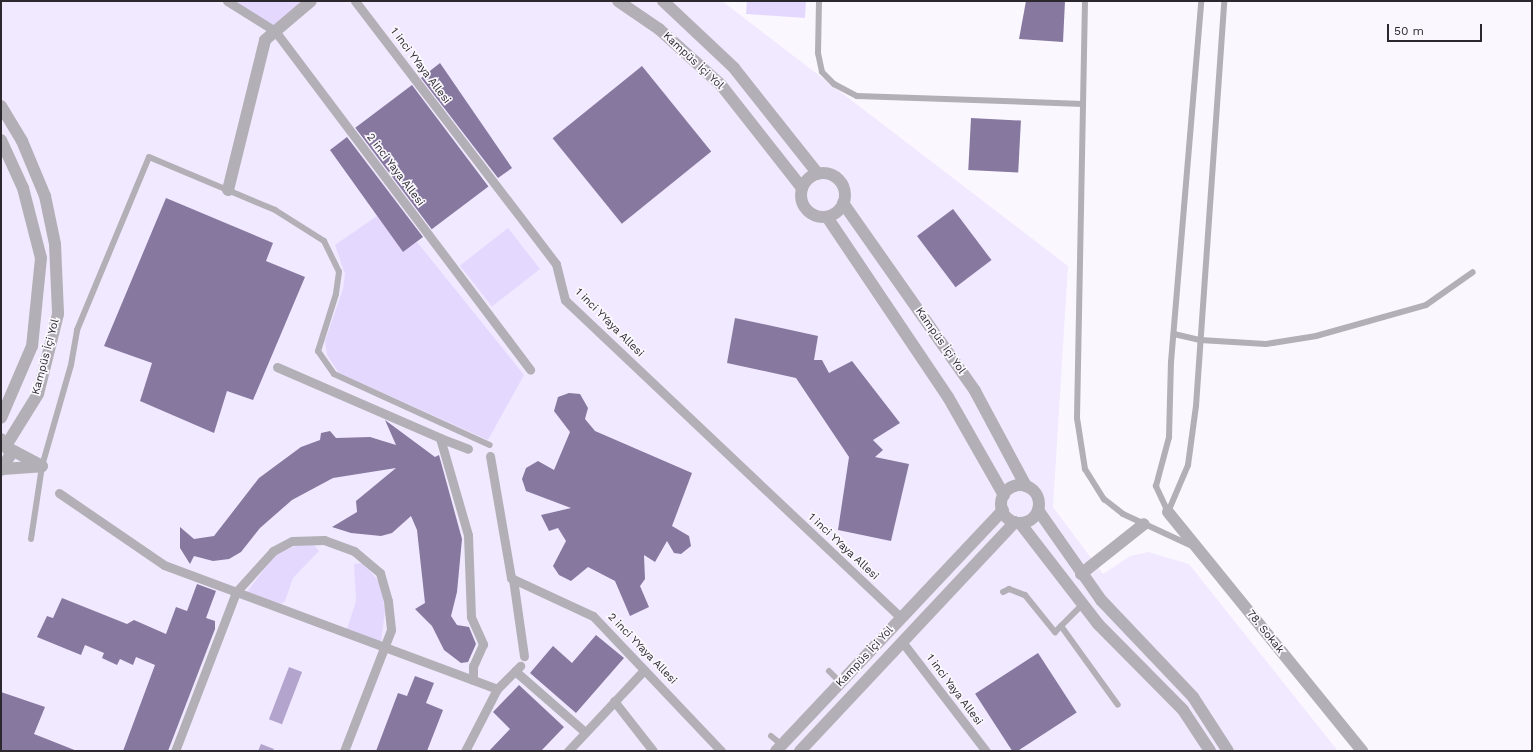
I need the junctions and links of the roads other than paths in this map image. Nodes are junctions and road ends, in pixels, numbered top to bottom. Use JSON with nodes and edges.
{"nodes":[{"id":1,"x":227,"y":1,"type":"edge"},
{"id":2,"x":311,"y":1,"type":"edge"},
{"id":3,"x":355,"y":1,"type":"edge"},
{"id":4,"x":618,"y":1,"type":"edge"},
{"id":5,"x":663,"y":1,"type":"edge"},
{"id":6,"x":819,"y":1,"type":"edge"},
{"id":7,"x":1085,"y":1,"type":"edge"},
{"id":8,"x":1201,"y":1,"type":"edge"},
{"id":9,"x":1224,"y":1,"type":"edge"},
{"id":10,"x":275,"y":31,"type":"junction"},
{"id":11,"x":1083,"y":104,"type":"junction"},
{"id":12,"x":1,"y":106,"type":"edge"},
{"id":13,"x":1,"y":140,"type":"edge"},
{"id":14,"x":818,"y":174,"type":"junction"},
{"id":15,"x":802,"y":188,"type":"junction"},
{"id":16,"x":228,"y":190,"type":"junction"},
{"id":17,"x":844,"y":203,"type":"junction"},
{"id":18,"x":827,"y":217,"type":"junction"},
{"id":19,"x":1473,"y":272,"type":"dead end"},
{"id":20,"x":1174,"y":334,"type":"junction"},
{"id":21,"x":1200,"y":340,"type":"junction"},
{"id":22,"x":277,"y":367,"type":"dead end"},
{"id":23,"x":530,"y":370,"type":"dead end"},
{"id":24,"x":1,"y":418,"type":"edge"},
{"id":25,"x":440,"y":438,"type":"junction"},
{"id":26,"x":6,"y":444,"type":"edge"},
{"id":27,"x":490,"y":445,"type":"dead end"},
{"id":28,"x":468,"y":449,"type":"dead end"},
{"id":29,"x":490,"y":456,"type":"dead end"},
{"id":30,"x":42,"y":466,"type":"junction"},
{"id":31,"x":2,"y":469,"type":"edge"},
{"id":32,"x":1026,"y":486,"type":"junction"},
{"id":33,"x":59,"y":493,"type":"dead end"},
{"id":34,"x":1004,"y":495,"type":"junction"},
{"id":35,"x":1002,"y":510,"type":"junction"},
{"id":36,"x":1038,"y":510,"type":"junction"},
{"id":37,"x":1168,"y":512,"type":"junction"},
{"id":38,"x":1017,"y":522,"type":"junction"},
{"id":39,"x":1144,"y":524,"type":"junction"},
{"id":40,"x":31,"y":539,"type":"dead end"},
{"id":41,"x":1197,"y":548,"type":"junction"},
{"id":42,"x":1082,"y":574,"type":"junction"},
{"id":43,"x":513,"y":579,"type":"junction"},
{"id":44,"x":236,"y":592,"type":"junction"},
{"id":45,"x":1003,"y":592,"type":"dead end"},
{"id":46,"x":1083,"y":604,"type":"junction"},
{"id":47,"x":901,"y":618,"type":"junction"},
{"id":48,"x":1061,"y":626,"type":"junction"},
{"id":49,"x":903,"y":643,"type":"junction"},
{"id":50,"x":385,"y":647,"type":"junction"},
{"id":51,"x":524,"y":656,"type":"dead end"},
{"id":52,"x":644,"y":670,"type":"junction"},
{"id":53,"x":829,"y":671,"type":"dead end"},
{"id":54,"x":473,"y":680,"type":"junction"},
{"id":55,"x":840,"y":683,"type":"junction"},
{"id":56,"x":497,"y":689,"type":"junction"},
{"id":57,"x":614,"y":702,"type":"junction"},
{"id":58,"x":1118,"y":705,"type":"dead end"},
{"id":59,"x":585,"y":732,"type":"junction"},
{"id":60,"x":771,"y":736,"type":"dead end"},
{"id":61,"x":781,"y":749,"type":"edge"},
{"id":62,"x":175,"y":751,"type":"edge"},
{"id":63,"x":344,"y":751,"type":"edge"},
{"id":64,"x":465,"y":751,"type":"edge"},
{"id":65,"x":568,"y":751,"type":"edge"},
{"id":66,"x":653,"y":751,"type":"edge"},
{"id":67,"x":721,"y":751,"type":"edge"},
{"id":68,"x":800,"y":751,"type":"edge"},
{"id":69,"x":986,"y":751,"type":"edge"},
{"id":70,"x":1210,"y":751,"type":"edge"},
{"id":71,"x":1228,"y":751,"type":"edge"},
{"id":72,"x":1362,"y":751,"type":"edge"}],
"edges":[{"from":1,"to":10,"type":"street","name":"2 inci Yaya Allesi"},
{"from":2,"to":10,"type":"street"},
{"from":3,"to":47,"type":"street","name":"1 inci YYaya Allesi"},
{"from":4,"to":15,"type":"street","name":"Kampüs İçi Yol"},
{"from":5,"to":14,"type":"street","name":"Kampüs İçi Yol"},
{"from":6,"to":11,"type":"lane"},
{"from":7,"to":11,"type":"lane"},
{"from":8,"to":20,"type":"lane"},
{"from":9,"to":21,"type":"lane"},
{"from":10,"to":16,"type":"street"},
{"from":10,"to":23,"type":"street","name":"2 inci Yaya Allesi"},
{"from":11,"to":39,"type":"lane"},
{"from":12,"to":26,"type":"street","name":"Kampüs İçi Yol"},
{"from":13,"to":24,"type":"street","name":"Kampüs İçi Yol"},
{"from":14,"to":15,"type":"street"},
{"from":14,"to":17,"type":"street"},
{"from":15,"to":18,"type":"street"},
{"from":16,"to":27,"type":"lane"},
{"from":16,"to":30,"type":"lane"},
{"from":17,"to":18,"type":"street"},
{"from":17,"to":32,"type":"street","name":"Kampüs İçi Yol"},
{"from":18,"to":34,"type":"street"},
{"from":19,"to":21,"type":"lane"},
{"from":20,"to":21,"type":"lane"},
{"from":20,"to":37,"type":"lane"},
{"from":21,"to":37,"type":"lane"},
{"from":22,"to":25,"type":"street"},
{"from":25,"to":28,"type":"street"},
{"from":25,"to":54,"type":"street"},
{"from":26,"to":30,"type":"street"},
{"from":26,"to":31,"type":"street","name":"Kampüs İçi Yol"},
{"from":29,"to":43,"type":"street"},
{"from":30,"to":31,"type":"street"},
{"from":30,"to":40,"type":"lane"},
{"from":32,"to":34,"type":"street"},
{"from":32,"to":36,"type":"street"},
{"from":33,"to":44,"type":"street"},
{"from":34,"to":35,"type":"street"},
{"from":35,"to":38,"type":"street"},
{"from":35,"to":47,"type":"street","name":"Kampüs İçi Yol"},
{"from":36,"to":38,"type":"street"},
{"from":36,"to":42,"type":"street"},
{"from":37,"to":41,"type":"street","name":"78. Sokak"},
{"from":38,"to":46,"type":"street"},
{"from":38,"to":49,"type":"street","name":"Kampüs İçi Yol"},
{"from":39,"to":41,"type":"lane"},
{"from":39,"to":42,"type":"street"},
{"from":41,"to":72,"type":"street","name":"78. Sokak"},
{"from":42,"to":71,"type":"street"},
{"from":43,"to":51,"type":"street"},
{"from":43,"to":52,"type":"street","name":"2 inci YYaya Allesi"},
{"from":44,"to":50,"type":"street"},
{"from":44,"to":50,"type":"street"},
{"from":44,"to":62,"type":"street"},
{"from":45,"to":48,"type":"lane"},
{"from":46,"to":48,"type":"lane"},
{"from":46,"to":70,"type":"street"},
{"from":47,"to":55,"type":"street","name":"Kampüs İçi Yol"},
{"from":48,"to":58,"type":"lane"},
{"from":49,"to":68,"type":"street","name":"Kampüs İçi Yol"},
{"from":49,"to":69,"type":"street","name":"1 inci Yaya Allesi"},
{"from":50,"to":54,"type":"street"},
{"from":50,"to":63,"type":"street"},
{"from":52,"to":57,"type":"street"},
{"from":52,"to":67,"type":"street","name":"2 inci YYaya Allesi"},
{"from":53,"to":55,"type":"lane"},
{"from":54,"to":56,"type":"street"},
{"from":55,"to":61,"type":"street","name":"Kampüs İçi Yol"},
{"from":56,"to":59,"type":"street"},
{"from":56,"to":64,"type":"street"},
{"from":57,"to":59,"type":"street"},
{"from":57,"to":66,"type":"street"},
{"from":59,"to":65,"type":"street"},
{"from":60,"to":61,"type":"lane"}]}
